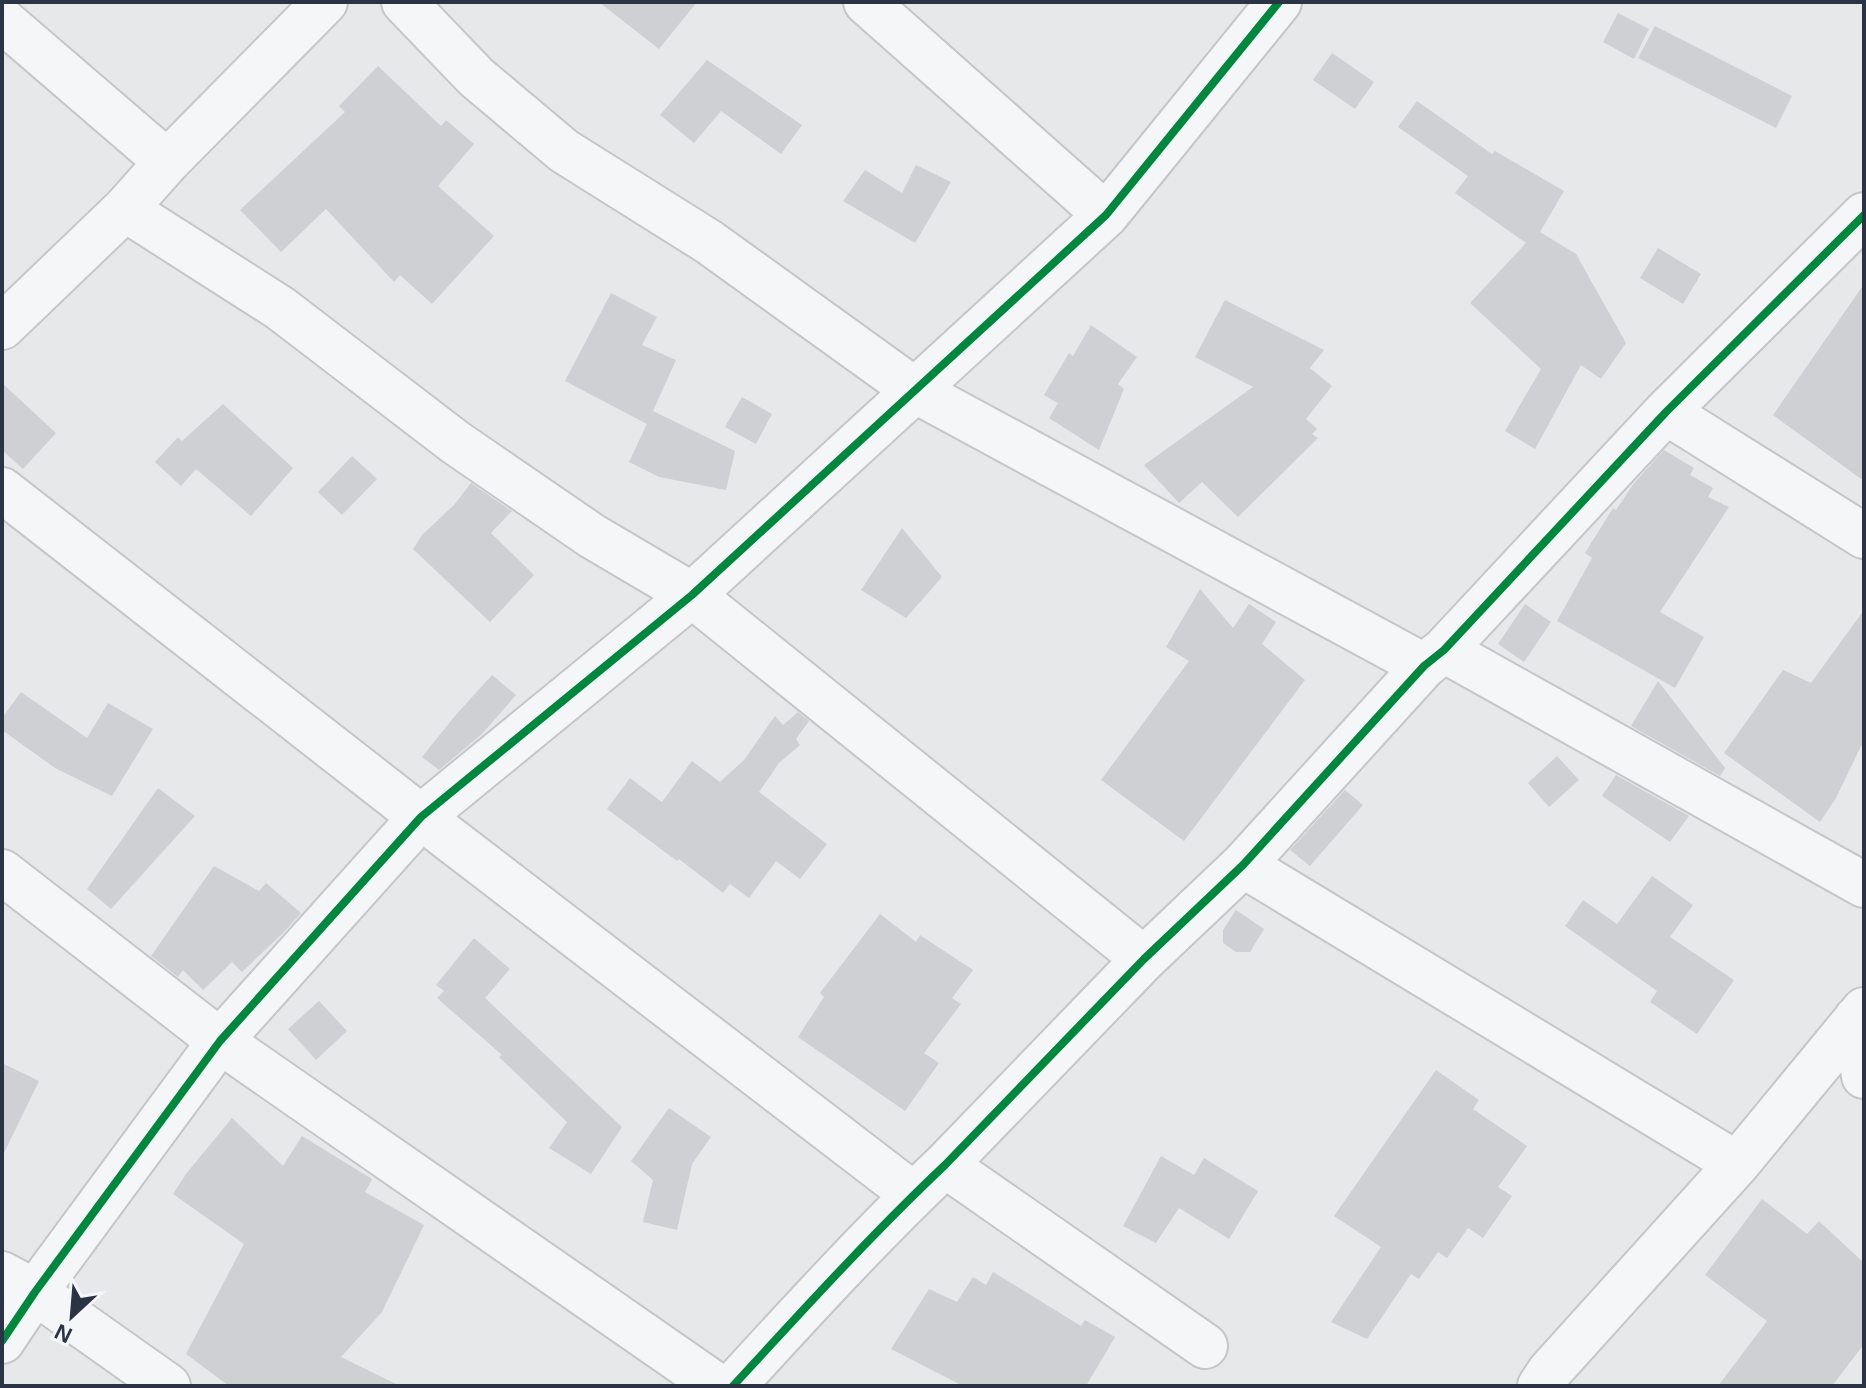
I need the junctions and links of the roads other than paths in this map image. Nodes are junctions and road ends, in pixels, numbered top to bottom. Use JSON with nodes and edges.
{"nodes":[{"id":1,"x":325,"y":2,"type":"edge"},
{"id":2,"x":404,"y":2,"type":"edge"},
{"id":3,"x":866,"y":2,"type":"edge"},
{"id":4,"x":1279,"y":2,"type":"edge"},
{"id":5,"x":2,"y":20,"type":"edge"},
{"id":6,"x":167,"y":162,"type":"junction"},
{"id":7,"x":125,"y":209,"type":"junction"},
{"id":8,"x":1106,"y":215,"type":"junction"},
{"id":9,"x":1864,"y":215,"type":"edge"},
{"id":10,"x":2,"y":327,"type":"edge"},
{"id":11,"x":916,"y":391,"type":"junction"},
{"id":12,"x":1666,"y":412,"type":"junction"},
{"id":13,"x":2,"y":490,"type":"edge"},
{"id":14,"x":1864,"y":536,"type":"edge"},
{"id":15,"x":692,"y":595,"type":"junction"},
{"id":16,"x":1434,"y":658,"type":"junction"},
{"id":17,"x":421,"y":817,"type":"junction"},
{"id":18,"x":1243,"y":865,"type":"junction"},
{"id":19,"x":2,"y":872,"type":"edge"},
{"id":20,"x":1864,"y":885,"type":"edge"},
{"id":21,"x":1144,"y":959,"type":"junction"},
{"id":22,"x":1860,"y":1014,"type":"edge"},
{"id":23,"x":220,"y":1041,"type":"junction"},
{"id":24,"x":1864,"y":1076,"type":"edge"},
{"id":25,"x":1737,"y":1164,"type":"junction"},
{"id":26,"x":945,"y":1165,"type":"junction"},
{"id":27,"x":914,"y":1195,"type":"junction"},
{"id":28,"x":19,"y":1283,"type":"edge"},
{"id":29,"x":2,"y":1341,"type":"edge"},
{"id":30,"x":1205,"y":1346,"type":"dead end"},
{"id":31,"x":1553,"y":1381,"type":"edge"},
{"id":32,"x":168,"y":1386,"type":"edge"},
{"id":33,"x":717,"y":1386,"type":"edge"},
{"id":34,"x":733,"y":1386,"type":"edge"}],
"edges":[{"from":1,"to":6,"type":"street"},
{"from":2,"to":11,"type":"street"},
{"from":3,"to":8,"type":"street"},
{"from":4,"to":8,"type":"street"},
{"from":5,"to":6,"type":"street"},
{"from":6,"to":7,"type":"street"},
{"from":7,"to":10,"type":"street"},
{"from":7,"to":15,"type":"street"},
{"from":8,"to":11,"type":"street"},
{"from":9,"to":12,"type":"street"},
{"from":11,"to":15,"type":"street"},
{"from":11,"to":16,"type":"street"},
{"from":12,"to":14,"type":"street"},
{"from":12,"to":16,"type":"street"},
{"from":13,"to":17,"type":"street"},
{"from":15,"to":17,"type":"street"},
{"from":15,"to":21,"type":"street"},
{"from":16,"to":18,"type":"street"},
{"from":16,"to":20,"type":"street"},
{"from":17,"to":23,"type":"street"},
{"from":17,"to":27,"type":"street"},
{"from":18,"to":21,"type":"street"},
{"from":18,"to":25,"type":"street"},
{"from":19,"to":23,"type":"street"},
{"from":21,"to":26,"type":"street"},
{"from":22,"to":24,"type":"street"},
{"from":22,"to":25,"type":"street"},
{"from":23,"to":28,"type":"street"},
{"from":23,"to":33,"type":"street"},
{"from":25,"to":31,"type":"street"},
{"from":26,"to":27,"type":"street"},
{"from":26,"to":30,"type":"street"},
{"from":27,"to":34,"type":"street"},
{"from":28,"to":29,"type":"street"},
{"from":28,"to":32,"type":"street"}]}
